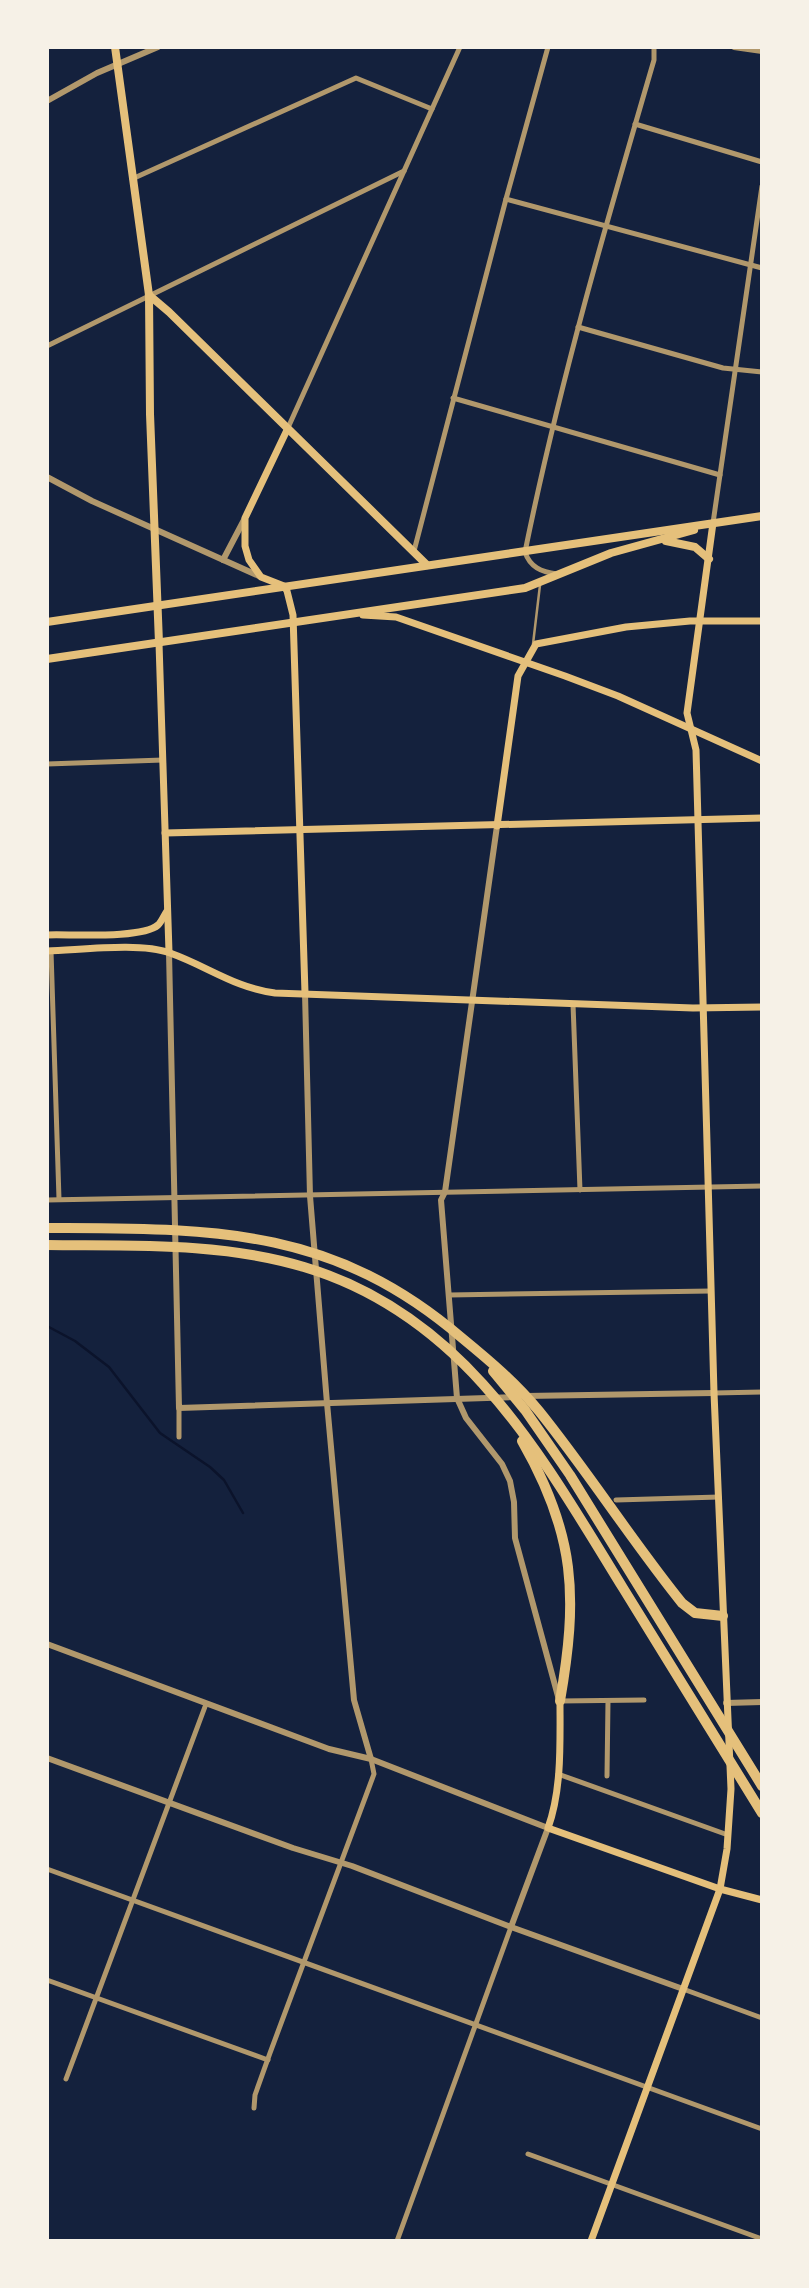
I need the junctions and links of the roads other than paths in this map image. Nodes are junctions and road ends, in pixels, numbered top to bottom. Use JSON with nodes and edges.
{"nodes":[{"id":1,"x":115,"y":47,"type":"edge"},
{"id":2,"x":158,"y":47,"type":"edge"},
{"id":3,"x":460,"y":47,"type":"edge"},
{"id":4,"x":548,"y":47,"type":"edge"},
{"id":5,"x":654,"y":47,"type":"edge"},
{"id":6,"x":734,"y":47,"type":"edge"},
{"id":7,"x":762,"y":51,"type":"edge"},
{"id":8,"x":117,"y":63,"type":"junction"},
{"id":9,"x":47,"y":101,"type":"edge"},
{"id":10,"x":432,"y":109,"type":"junction"},
{"id":11,"x":635,"y":124,"type":"junction"},
{"id":12,"x":762,"y":162,"type":"edge"},
{"id":13,"x":404,"y":171,"type":"junction"},
{"id":14,"x":132,"y":179,"type":"junction"},
{"id":15,"x":762,"y":186,"type":"edge"},
{"id":16,"x":506,"y":200,"type":"junction"},
{"id":17,"x":606,"y":227,"type":"junction"},
{"id":18,"x":750,"y":267,"type":"junction"},
{"id":19,"x":762,"y":268,"type":"edge"},
{"id":20,"x":149,"y":295,"type":"junction"},
{"id":21,"x":578,"y":327,"type":"junction"},
{"id":22,"x":47,"y":346,"type":"edge"},
{"id":23,"x":735,"y":368,"type":"junction"},
{"id":24,"x":762,"y":372,"type":"edge"},
{"id":25,"x":453,"y":398,"type":"junction"},
{"id":26,"x":551,"y":427,"type":"junction"},
{"id":27,"x":287,"y":430,"type":"junction"},
{"id":28,"x":720,"y":475,"type":"junction"},
{"id":29,"x":47,"y":477,"type":"edge"},
{"id":30,"x":762,"y":516,"type":"edge"},
{"id":31,"x":246,"y":518,"type":"junction"},
{"id":32,"x":713,"y":523,"type":"junction"},
{"id":33,"x":154,"y":529,"type":"junction"},
{"id":34,"x":656,"y":540,"type":"junction"},
{"id":35,"x":414,"y":551,"type":"junction"},
{"id":36,"x":525,"y":552,"type":"junction"},
{"id":37,"x":709,"y":559,"type":"junction"},
{"id":38,"x":223,"y":560,"type":"junction"},
{"id":39,"x":427,"y":565,"type":"junction"},
{"id":40,"x":561,"y":574,"type":"junction"},
{"id":41,"x":261,"y":577,"type":"junction"},
{"id":42,"x":541,"y":582,"type":"junction"},
{"id":43,"x":284,"y":586,"type":"junction"},
{"id":44,"x":158,"y":606,"type":"junction"},
{"id":45,"x":341,"y":615,"type":"junction"},
{"id":46,"x":701,"y":621,"type":"junction"},
{"id":47,"x":762,"y":621,"type":"edge"},
{"id":48,"x":47,"y":622,"type":"edge"},
{"id":49,"x":293,"y":623,"type":"junction"},
{"id":50,"x":159,"y":643,"type":"junction"},
{"id":51,"x":533,"y":648,"type":"junction"},
{"id":52,"x":47,"y":659,"type":"edge"},
{"id":53,"x":524,"y":661,"type":"junction"},
{"id":54,"x":691,"y":728,"type":"junction"},
{"id":55,"x":163,"y":760,"type":"junction"},
{"id":56,"x":762,"y":760,"type":"edge"},
{"id":57,"x":47,"y":764,"type":"edge"},
{"id":58,"x":762,"y":818,"type":"edge"},
{"id":59,"x":698,"y":820,"type":"junction"},
{"id":60,"x":496,"y":826,"type":"junction"},
{"id":61,"x":300,"y":831,"type":"junction"},
{"id":62,"x":165,"y":834,"type":"junction"},
{"id":63,"x":168,"y":910,"type":"junction"},
{"id":64,"x":47,"y":935,"type":"edge"},
{"id":65,"x":49,"y":951,"type":"edge"},
{"id":66,"x":169,"y":952,"type":"junction"},
{"id":67,"x":305,"y":993,"type":"junction"},
{"id":68,"x":472,"y":1000,"type":"junction"},
{"id":69,"x":573,"y":1004,"type":"junction"},
{"id":70,"x":762,"y":1007,"type":"edge"},
{"id":71,"x":702,"y":1008,"type":"junction"},
{"id":72,"x":762,"y":1186,"type":"edge"},
{"id":73,"x":708,"y":1188,"type":"junction"},
{"id":74,"x":580,"y":1190,"type":"junction"},
{"id":75,"x":445,"y":1192,"type":"junction"},
{"id":76,"x":310,"y":1196,"type":"junction"},
{"id":77,"x":175,"y":1197,"type":"junction"},
{"id":78,"x":59,"y":1199,"type":"junction"},
{"id":79,"x":47,"y":1200,"type":"edge"},
{"id":80,"x":47,"y":1228,"type":"edge"},
{"id":81,"x":47,"y":1245,"type":"edge"},
{"id":82,"x":711,"y":1291,"type":"junction"},
{"id":83,"x":449,"y":1295,"type":"junction"},
{"id":84,"x":510,"y":1384,"type":"junction"},
{"id":85,"x":762,"y":1392,"type":"edge"},
{"id":86,"x":714,"y":1393,"type":"junction"},
{"id":87,"x":457,"y":1398,"type":"junction"},
{"id":88,"x":327,"y":1403,"type":"junction"},
{"id":89,"x":178,"y":1408,"type":"junction"},
{"id":90,"x":504,"y":1410,"type":"junction"},
{"id":91,"x":179,"y":1437,"type":"dead end"},
{"id":92,"x":719,"y":1497,"type":"junction"},
{"id":93,"x":616,"y":1500,"type":"dead end"},
{"id":94,"x":723,"y":1616,"type":"junction"},
{"id":95,"x":47,"y":1644,"type":"edge"},
{"id":96,"x":644,"y":1700,"type":"dead end"},
{"id":97,"x":608,"y":1701,"type":"junction"},
{"id":98,"x":559,"y":1702,"type":"junction"},
{"id":99,"x":762,"y":1702,"type":"edge"},
{"id":100,"x":726,"y":1703,"type":"junction"},
{"id":101,"x":206,"y":1704,"type":"junction"},
{"id":102,"x":47,"y":1758,"type":"edge"},
{"id":103,"x":371,"y":1759,"type":"junction"},
{"id":104,"x":558,"y":1774,"type":"junction"},
{"id":105,"x":607,"y":1776,"type":"dead end"},
{"id":106,"x":762,"y":1786,"type":"edge"},
{"id":107,"x":169,"y":1803,"type":"junction"},
{"id":108,"x":762,"y":1813,"type":"edge"},
{"id":109,"x":548,"y":1828,"type":"junction"},
{"id":110,"x":728,"y":1835,"type":"junction"},
{"id":111,"x":343,"y":1863,"type":"junction"},
{"id":112,"x":47,"y":1869,"type":"edge"},
{"id":113,"x":720,"y":1889,"type":"junction"},
{"id":114,"x":133,"y":1900,"type":"junction"},
{"id":115,"x":762,"y":1900,"type":"edge"},
{"id":116,"x":511,"y":1927,"type":"junction"},
{"id":117,"x":303,"y":1963,"type":"junction"},
{"id":118,"x":47,"y":1980,"type":"edge"},
{"id":119,"x":683,"y":1989,"type":"junction"},
{"id":120,"x":96,"y":1998,"type":"junction"},
{"id":121,"x":762,"y":2018,"type":"edge"},
{"id":122,"x":475,"y":2025,"type":"junction"},
{"id":123,"x":268,"y":2060,"type":"junction"},
{"id":124,"x":66,"y":2079,"type":"dead end"},
{"id":125,"x":647,"y":2087,"type":"junction"},
{"id":126,"x":254,"y":2108,"type":"dead end"},
{"id":127,"x":762,"y":2129,"type":"edge"},
{"id":128,"x":528,"y":2154,"type":"dead end"},
{"id":129,"x":611,"y":2185,"type":"junction"},
{"id":130,"x":762,"y":2239,"type":"edge"},
{"id":131,"x":397,"y":2241,"type":"edge"},
{"id":132,"x":591,"y":2241,"type":"edge"}],
"edges":[{"from":1,"to":8,"type":"main road"},
{"from":2,"to":8,"type":"street"},
{"from":3,"to":10,"type":"street"},
{"from":4,"to":16,"type":"street"},
{"from":5,"to":11,"type":"street"},
{"from":6,"to":7,"type":"street"},
{"from":8,"to":9,"type":"street"},
{"from":8,"to":14,"type":"main road"},
{"from":10,"to":13,"type":"street"},
{"from":10,"to":14,"type":"street"},
{"from":11,"to":12,"type":"street"},
{"from":11,"to":17,"type":"street"},
{"from":13,"to":20,"type":"street"},
{"from":13,"to":27,"type":"street"},
{"from":14,"to":20,"type":"main road"},
{"from":15,"to":18,"type":"street"},
{"from":16,"to":17,"type":"street"},
{"from":16,"to":25,"type":"street"},
{"from":17,"to":18,"type":"street"},
{"from":17,"to":21,"type":"street"},
{"from":18,"to":19,"type":"street"},
{"from":18,"to":23,"type":"street"},
{"from":20,"to":22,"type":"street"},
{"from":20,"to":27,"type":"main road"},
{"from":20,"to":33,"type":"main road"},
{"from":21,"to":23,"type":"street"},
{"from":21,"to":26,"type":"street"},
{"from":23,"to":24,"type":"street"},
{"from":23,"to":28,"type":"street"},
{"from":25,"to":26,"type":"street"},
{"from":25,"to":35,"type":"street"},
{"from":26,"to":28,"type":"street"},
{"from":26,"to":36,"type":"street"},
{"from":27,"to":31,"type":"main road"},
{"from":27,"to":35,"type":"main road"},
{"from":28,"to":32,"type":"street"},
{"from":29,"to":33,"type":"street"},
{"from":30,"to":32,"type":"main road"},
{"from":31,"to":38,"type":"street"},
{"from":31,"to":41,"type":"main road"},
{"from":32,"to":34,"type":"main road"},
{"from":32,"to":36,"type":"main road"},
{"from":32,"to":37,"type":"main road"},
{"from":33,"to":38,"type":"street"},
{"from":33,"to":44,"type":"main road"},
{"from":34,"to":37,"type":"main road"},
{"from":34,"to":40,"type":"main road"},
{"from":35,"to":39,"type":"main road"},
{"from":36,"to":39,"type":"main road"},
{"from":36,"to":40,"type":"street"},
{"from":37,"to":46,"type":"main road"},
{"from":38,"to":41,"type":"street"},
{"from":39,"to":43,"type":"main road"},
{"from":40,"to":42,"type":"main road"},
{"from":41,"to":43,"type":"main road"},
{"from":42,"to":45,"type":"main road"},
{"from":42,"to":51,"type":"lane"},
{"from":43,"to":44,"type":"main road"},
{"from":43,"to":49,"type":"main road"},
{"from":44,"to":48,"type":"main road"},
{"from":44,"to":50,"type":"main road"},
{"from":45,"to":49,"type":"main road"},
{"from":45,"to":53,"type":"main road"},
{"from":46,"to":47,"type":"main road"},
{"from":46,"to":51,"type":"main road"},
{"from":46,"to":54,"type":"main road"},
{"from":49,"to":50,"type":"main road"},
{"from":49,"to":61,"type":"main road"},
{"from":50,"to":52,"type":"main road"},
{"from":50,"to":55,"type":"main road"},
{"from":51,"to":53,"type":"main road"},
{"from":53,"to":54,"type":"main road"},
{"from":53,"to":60,"type":"main road"},
{"from":54,"to":56,"type":"main road"},
{"from":54,"to":59,"type":"main road"},
{"from":55,"to":57,"type":"street"},
{"from":55,"to":62,"type":"main road"},
{"from":58,"to":59,"type":"main road"},
{"from":59,"to":60,"type":"main road"},
{"from":59,"to":71,"type":"main road"},
{"from":60,"to":61,"type":"main road"},
{"from":60,"to":68,"type":"street"},
{"from":61,"to":62,"type":"main road"},
{"from":61,"to":67,"type":"main road"},
{"from":62,"to":63,"type":"main road"},
{"from":63,"to":64,"type":"main road"},
{"from":63,"to":66,"type":"main road"},
{"from":65,"to":66,"type":"main road"},
{"from":65,"to":78,"type":"street"},
{"from":66,"to":67,"type":"main road"},
{"from":66,"to":77,"type":"street"},
{"from":67,"to":68,"type":"main road"},
{"from":67,"to":76,"type":"street"},
{"from":68,"to":69,"type":"main road"},
{"from":68,"to":75,"type":"street"},
{"from":69,"to":71,"type":"main road"},
{"from":69,"to":74,"type":"street"},
{"from":70,"to":71,"type":"main road"},
{"from":71,"to":73,"type":"main road"},
{"from":72,"to":73,"type":"street"},
{"from":73,"to":74,"type":"street"},
{"from":73,"to":82,"type":"main road"},
{"from":74,"to":75,"type":"street"},
{"from":75,"to":76,"type":"street"},
{"from":75,"to":83,"type":"street"},
{"from":76,"to":77,"type":"street"},
{"from":76,"to":88,"type":"street"},
{"from":77,"to":78,"type":"street"},
{"from":77,"to":89,"type":"street"},
{"from":78,"to":79,"type":"street"},
{"from":80,"to":84,"type":"highway"},
{"from":81,"to":90,"type":"highway"},
{"from":82,"to":83,"type":"street"},
{"from":82,"to":86,"type":"main road"},
{"from":83,"to":87,"type":"street"},
{"from":84,"to":94,"type":"highway"},
{"from":84,"to":106,"type":"highway"},
{"from":85,"to":86,"type":"street"},
{"from":86,"to":87,"type":"street"},
{"from":86,"to":92,"type":"main road"},
{"from":87,"to":88,"type":"street"},
{"from":87,"to":98,"type":"street"},
{"from":88,"to":89,"type":"street"},
{"from":88,"to":103,"type":"street"},
{"from":89,"to":91,"type":"street"},
{"from":90,"to":98,"type":"highway"},
{"from":90,"to":108,"type":"highway"},
{"from":92,"to":93,"type":"street"},
{"from":92,"to":94,"type":"main road"},
{"from":94,"to":100,"type":"main road"},
{"from":95,"to":101,"type":"street"},
{"from":96,"to":97,"type":"street"},
{"from":97,"to":98,"type":"street"},
{"from":97,"to":105,"type":"street"},
{"from":98,"to":104,"type":"main road"},
{"from":99,"to":100,"type":"street"},
{"from":100,"to":110,"type":"main road"},
{"from":101,"to":103,"type":"street"},
{"from":101,"to":107,"type":"street"},
{"from":102,"to":107,"type":"street"},
{"from":103,"to":109,"type":"street"},
{"from":103,"to":111,"type":"street"},
{"from":104,"to":109,"type":"main road"},
{"from":104,"to":110,"type":"street"},
{"from":107,"to":111,"type":"street"},
{"from":107,"to":114,"type":"street"},
{"from":109,"to":113,"type":"main road"},
{"from":109,"to":116,"type":"street"},
{"from":110,"to":113,"type":"main road"},
{"from":111,"to":116,"type":"street"},
{"from":111,"to":117,"type":"street"},
{"from":112,"to":114,"type":"street"},
{"from":113,"to":115,"type":"main road"},
{"from":113,"to":119,"type":"main road"},
{"from":114,"to":117,"type":"street"},
{"from":114,"to":120,"type":"street"},
{"from":116,"to":119,"type":"street"},
{"from":116,"to":122,"type":"street"},
{"from":117,"to":122,"type":"street"},
{"from":117,"to":123,"type":"street"},
{"from":118,"to":120,"type":"street"},
{"from":119,"to":121,"type":"street"},
{"from":119,"to":125,"type":"main road"},
{"from":120,"to":123,"type":"street"},
{"from":120,"to":124,"type":"street"},
{"from":122,"to":125,"type":"street"},
{"from":122,"to":131,"type":"street"},
{"from":123,"to":126,"type":"street"},
{"from":125,"to":127,"type":"street"},
{"from":125,"to":129,"type":"main road"},
{"from":128,"to":129,"type":"street"},
{"from":129,"to":130,"type":"street"},
{"from":129,"to":132,"type":"main road"}]}
